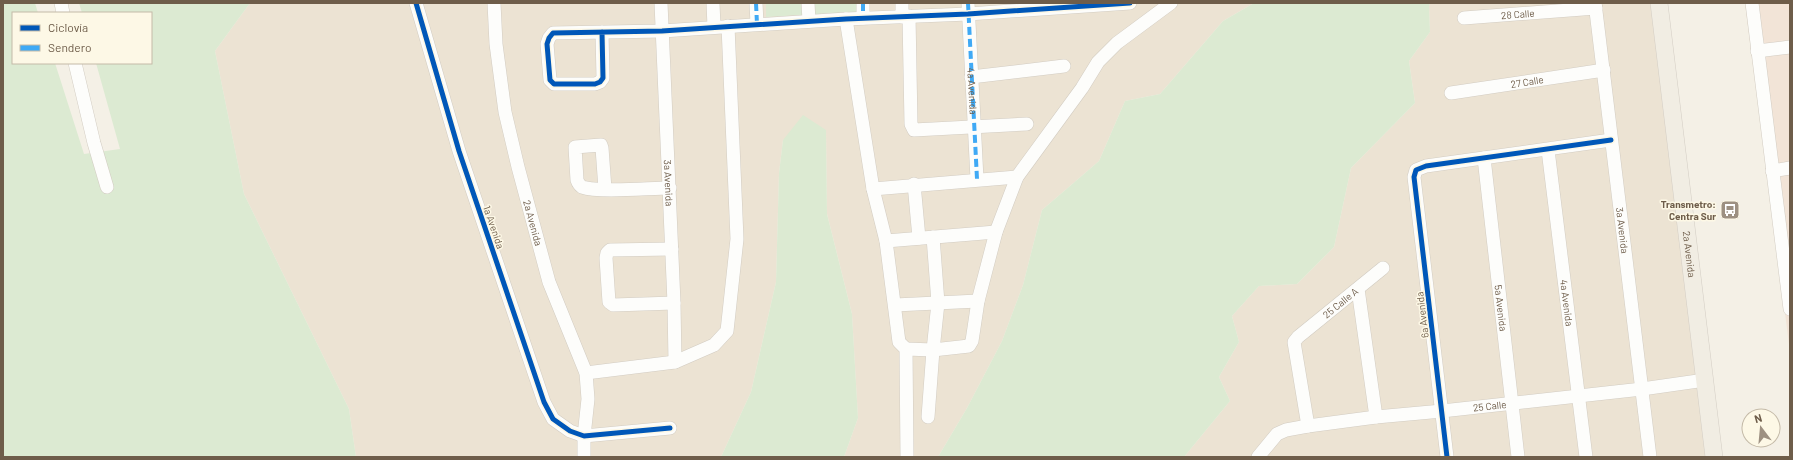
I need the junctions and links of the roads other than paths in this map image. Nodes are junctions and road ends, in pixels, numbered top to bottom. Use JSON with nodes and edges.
{"nodes":[{"id":1,"x":416,"y":3,"type":"edge"},
{"id":2,"x":494,"y":3,"type":"edge"},
{"id":3,"x":661,"y":3,"type":"edge"},
{"id":4,"x":713,"y":3,"type":"edge"},
{"id":5,"x":756,"y":3,"type":"edge"},
{"id":6,"x":808,"y":3,"type":"edge"},
{"id":7,"x":862,"y":3,"type":"edge"},
{"id":8,"x":902,"y":3,"type":"edge"},
{"id":9,"x":1130,"y":3,"type":"edge"},
{"id":10,"x":1171,"y":3,"type":"edge"},
{"id":11,"x":1659,"y":3,"type":"edge"},
{"id":12,"x":1752,"y":3,"type":"edge"},
{"id":13,"x":1082,"y":5,"type":"edge"},
{"id":14,"x":1596,"y":6,"type":"edge"},
{"id":15,"x":1029,"y":7,"type":"edge"},
{"id":16,"x":968,"y":9,"type":"edge"},
{"id":17,"x":906,"y":16,"type":"junction"},
{"id":18,"x":863,"y":18,"type":"junction"},
{"id":19,"x":1464,"y":18,"type":"dead end"},
{"id":20,"x":846,"y":19,"type":"junction"},
{"id":21,"x":809,"y":21,"type":"junction"},
{"id":22,"x":757,"y":24,"type":"junction"},
{"id":23,"x":728,"y":26,"type":"junction"},
{"id":24,"x":714,"y":27,"type":"junction"},
{"id":25,"x":662,"y":31,"type":"junction"},
{"id":26,"x":602,"y":32,"type":"junction"},
{"id":27,"x":1790,"y":47,"type":"edge"},
{"id":28,"x":1757,"y":51,"type":"junction"},
{"id":29,"x":75,"y":64,"type":"edge"},
{"id":30,"x":1064,"y":66,"type":"dead end"},
{"id":31,"x":1604,"y":70,"type":"junction"},
{"id":32,"x":971,"y":77,"type":"junction"},
{"id":33,"x":1451,"y":93,"type":"dead end"},
{"id":34,"x":1027,"y":124,"type":"dead end"},
{"id":35,"x":973,"y":127,"type":"junction"},
{"id":36,"x":1611,"y":140,"type":"junction"},
{"id":37,"x":1548,"y":150,"type":"junction"},
{"id":38,"x":1484,"y":158,"type":"junction"},
{"id":39,"x":1790,"y":168,"type":"edge"},
{"id":40,"x":1772,"y":170,"type":"junction"},
{"id":41,"x":1017,"y":177,"type":"junction"},
{"id":42,"x":977,"y":179,"type":"junction"},
{"id":43,"x":914,"y":184,"type":"junction"},
{"id":44,"x":107,"y":187,"type":"dead end"},
{"id":45,"x":670,"y":188,"type":"junction"},
{"id":46,"x":605,"y":189,"type":"dead end"},
{"id":47,"x":873,"y":189,"type":"junction"},
{"id":48,"x":996,"y":232,"type":"junction"},
{"id":49,"x":933,"y":237,"type":"junction"},
{"id":50,"x":919,"y":238,"type":"junction"},
{"id":51,"x":886,"y":241,"type":"junction"},
{"id":52,"x":672,"y":249,"type":"junction"},
{"id":53,"x":1383,"y":268,"type":"dead end"},
{"id":54,"x":1788,"y":272,"type":"edge"},
{"id":55,"x":1358,"y":288,"type":"junction"},
{"id":56,"x":978,"y":301,"type":"junction"},
{"id":57,"x":674,"y":303,"type":"junction"},
{"id":58,"x":938,"y":303,"type":"junction"},
{"id":59,"x":895,"y":305,"type":"junction"},
{"id":60,"x":1790,"y":309,"type":"edge"},
{"id":61,"x":906,"y":349,"type":"junction"},
{"id":62,"x":933,"y":350,"type":"junction"},
{"id":63,"x":675,"y":362,"type":"junction"},
{"id":64,"x":586,"y":373,"type":"junction"},
{"id":65,"x":1705,"y":380,"type":"junction"},
{"id":66,"x":1642,"y":389,"type":"junction"},
{"id":67,"x":1578,"y":396,"type":"junction"},
{"id":68,"x":1512,"y":403,"type":"junction"},
{"id":69,"x":1442,"y":411,"type":"junction"},
{"id":70,"x":928,"y":417,"type":"dead end"},
{"id":71,"x":1376,"y":417,"type":"junction"},
{"id":72,"x":1308,"y":426,"type":"junction"},
{"id":73,"x":670,"y":428,"type":"dead end"},
{"id":74,"x":584,"y":436,"type":"junction"},
{"id":75,"x":584,"y":457,"type":"edge"},
{"id":76,"x":907,"y":457,"type":"edge"},
{"id":77,"x":1258,"y":457,"type":"edge"},
{"id":78,"x":1447,"y":457,"type":"edge"},
{"id":79,"x":1518,"y":457,"type":"edge"},
{"id":80,"x":1586,"y":457,"type":"edge"},
{"id":81,"x":1650,"y":457,"type":"edge"},
{"id":82,"x":1714,"y":457,"type":"edge"}],
"edges":[{"from":1,"to":74,"type":"street","name":"1a Avenida"},
{"from":2,"to":64,"type":"street","name":"2a Avenida"},
{"from":3,"to":25,"type":"street","name":"3a Avenida"},
{"from":4,"to":24,"type":"street"},
{"from":5,"to":22,"type":"street"},
{"from":6,"to":21,"type":"street"},
{"from":7,"to":18,"type":"street"},
{"from":8,"to":17,"type":"street"},
{"from":9,"to":13,"type":"street"},
{"from":10,"to":41,"type":"street"},
{"from":11,"to":65,"type":"main road","name":"2a Avenida"},
{"from":12,"to":28,"type":"street"},
{"from":13,"to":15,"type":"street"},
{"from":14,"to":19,"type":"street","name":"28 Calle"},
{"from":14,"to":31,"type":"street","name":"3a Avenida"},
{"from":15,"to":16,"type":"street"},
{"from":16,"to":17,"type":"street"},
{"from":16,"to":32,"type":"street","name":"4a Avenida"},
{"from":17,"to":18,"type":"street"},
{"from":17,"to":35,"type":"street"},
{"from":18,"to":20,"type":"street"},
{"from":20,"to":21,"type":"street"},
{"from":20,"to":47,"type":"street"},
{"from":21,"to":22,"type":"street"},
{"from":22,"to":23,"type":"street"},
{"from":23,"to":24,"type":"street"},
{"from":23,"to":63,"type":"street"},
{"from":24,"to":25,"type":"street"},
{"from":25,"to":26,"type":"street"},
{"from":25,"to":45,"type":"street","name":"3a Avenida"},
{"from":26,"to":26,"type":"street"},
{"from":27,"to":28,"type":"street"},
{"from":28,"to":40,"type":"street"},
{"from":29,"to":44,"type":"street"},
{"from":30,"to":32,"type":"street"},
{"from":31,"to":33,"type":"street","name":"27 Calle"},
{"from":31,"to":36,"type":"street","name":"3a Avenida"},
{"from":32,"to":35,"type":"street","name":"4a Avenida"},
{"from":34,"to":35,"type":"street"},
{"from":35,"to":42,"type":"street","name":"4a Avenida"},
{"from":36,"to":37,"type":"street"},
{"from":36,"to":66,"type":"street","name":"3a Avenida"},
{"from":37,"to":38,"type":"street"},
{"from":37,"to":67,"type":"street","name":"4a Avenida"},
{"from":38,"to":68,"type":"street","name":"5a Avenida"},
{"from":38,"to":69,"type":"street","name":"6a Avenida"},
{"from":39,"to":40,"type":"street"},
{"from":40,"to":54,"type":"street"},
{"from":41,"to":42,"type":"street"},
{"from":41,"to":48,"type":"street"},
{"from":42,"to":43,"type":"street"},
{"from":43,"to":47,"type":"street"},
{"from":43,"to":50,"type":"street"},
{"from":45,"to":46,"type":"street"},
{"from":45,"to":52,"type":"street","name":"3a Avenida"},
{"from":47,"to":51,"type":"street"},
{"from":48,"to":49,"type":"street"},
{"from":48,"to":56,"type":"street"},
{"from":49,"to":50,"type":"street"},
{"from":49,"to":58,"type":"street"},
{"from":50,"to":51,"type":"street"},
{"from":51,"to":59,"type":"street"},
{"from":52,"to":57,"type":"street","name":"3a Avenida"},
{"from":52,"to":57,"type":"street"},
{"from":53,"to":55,"type":"street","name":"25 Calle A"},
{"from":54,"to":60,"type":"street"},
{"from":55,"to":71,"type":"street"},
{"from":55,"to":72,"type":"street","name":"25 Calle A"},
{"from":56,"to":58,"type":"street"},
{"from":56,"to":62,"type":"street"},
{"from":57,"to":63,"type":"street","name":"3a Avenida"},
{"from":58,"to":59,"type":"street"},
{"from":58,"to":62,"type":"street"},
{"from":59,"to":61,"type":"street"},
{"from":61,"to":62,"type":"street"},
{"from":61,"to":76,"type":"street"},
{"from":62,"to":70,"type":"street"},
{"from":63,"to":64,"type":"street"},
{"from":64,"to":74,"type":"street","name":"2a Avenida"},
{"from":65,"to":66,"type":"street","name":"25 Calle"},
{"from":65,"to":82,"type":"main road","name":"2a Avenida"},
{"from":66,"to":67,"type":"street","name":"25 Calle"},
{"from":66,"to":81,"type":"street","name":"3a Avenida"},
{"from":67,"to":68,"type":"street","name":"25 Calle"},
{"from":67,"to":80,"type":"street","name":"4a Avenida"},
{"from":68,"to":69,"type":"street","name":"25 Calle"},
{"from":68,"to":79,"type":"street","name":"5a Avenida"},
{"from":69,"to":71,"type":"street","name":"25 Calle"},
{"from":69,"to":78,"type":"street","name":"6a Avenida"},
{"from":71,"to":72,"type":"street","name":"25 Calle"},
{"from":72,"to":77,"type":"street","name":"25 Calle"},
{"from":73,"to":74,"type":"street"},
{"from":74,"to":75,"type":"street","name":"2a Avenida"}]}
